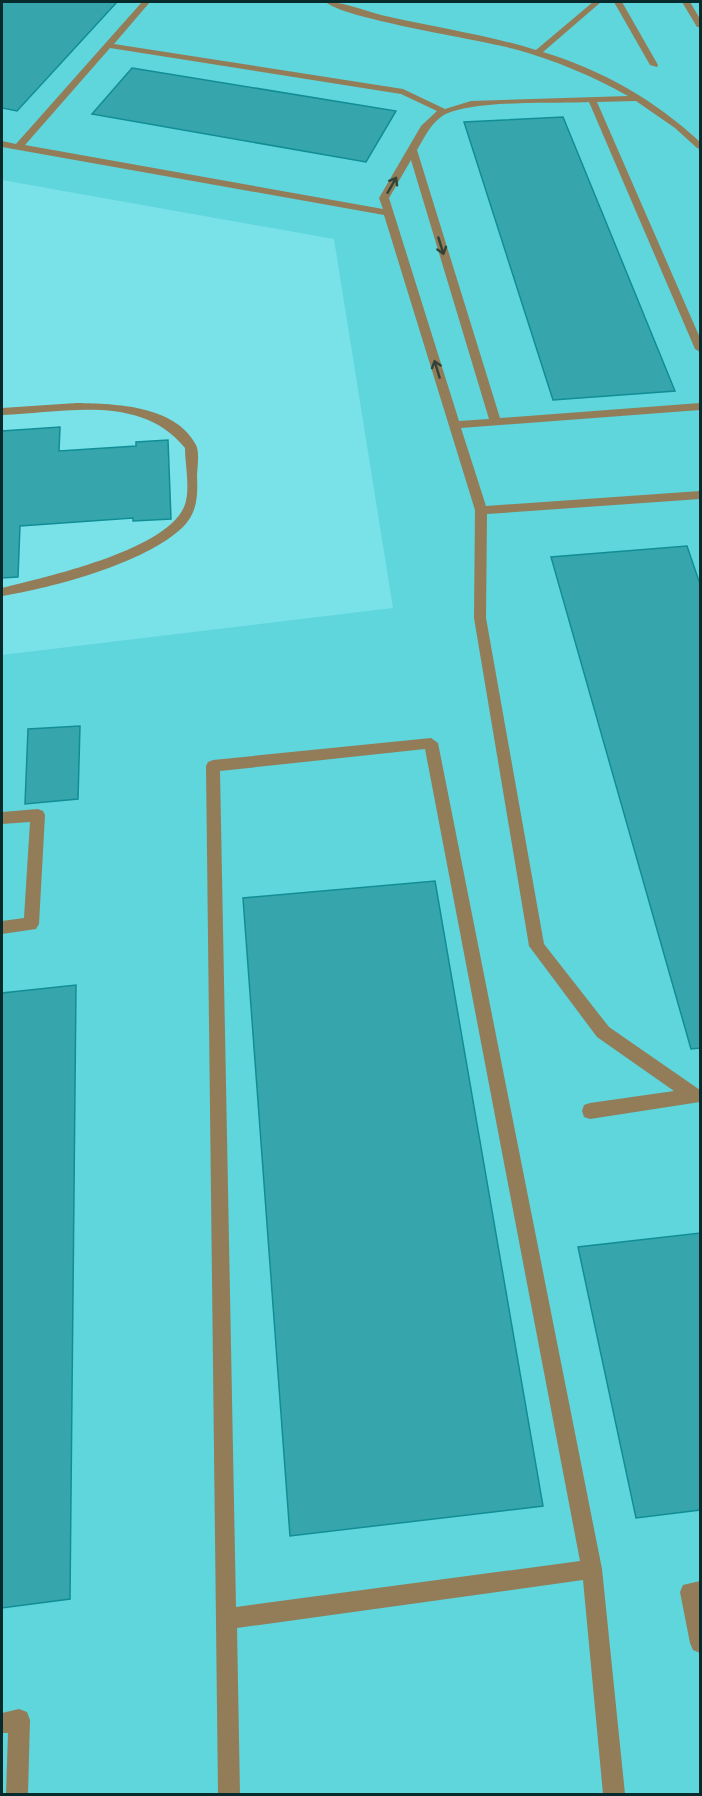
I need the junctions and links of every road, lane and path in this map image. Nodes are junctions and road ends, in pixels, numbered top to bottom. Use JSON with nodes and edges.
{"nodes":[{"id":1,"x":146,"y":2,"type":"edge"},
{"id":2,"x":330,"y":2,"type":"edge"},
{"id":3,"x":597,"y":2,"type":"edge"},
{"id":4,"x":618,"y":2,"type":"edge"},
{"id":5,"x":686,"y":2,"type":"edge"},
{"id":6,"x":700,"y":25,"type":"edge"},
{"id":7,"x":107,"y":45,"type":"junction"},
{"id":8,"x":537,"y":53,"type":"junction"},
{"id":9,"x":654,"y":65,"type":"dead end"},
{"id":10,"x":638,"y":98,"type":"junction"},
{"id":11,"x":592,"y":100,"type":"junction"},
{"id":12,"x":446,"y":112,"type":"junction"},
{"id":13,"x":2,"y":144,"type":"edge"},
{"id":14,"x":700,"y":146,"type":"edge"},
{"id":15,"x":18,"y":147,"type":"junction"},
{"id":16,"x":411,"y":150,"type":"junction"},
{"id":17,"x":388,"y":213,"type":"junction"},
{"id":18,"x":700,"y":349,"type":"edge"},
{"id":19,"x":700,"y":406,"type":"edge"},
{"id":20,"x":2,"y":412,"type":"edge"},
{"id":21,"x":496,"y":422,"type":"junction"},
{"id":22,"x":455,"y":425,"type":"junction"},
{"id":23,"x":700,"y":495,"type":"edge"},
{"id":24,"x":481,"y":510,"type":"junction"},
{"id":25,"x":2,"y":592,"type":"edge"},
{"id":26,"x":2,"y":818,"type":"edge"},
{"id":27,"x":2,"y":927,"type":"edge"},
{"id":28,"x":697,"y":1096,"type":"edge"},
{"id":29,"x":590,"y":1111,"type":"dead end"},
{"id":30,"x":592,"y":1569,"type":"junction"},
{"id":31,"x":700,"y":1591,"type":"edge"},
{"id":32,"x":226,"y":1619,"type":"junction"},
{"id":33,"x":700,"y":1643,"type":"edge"},
{"id":34,"x":2,"y":1722,"type":"edge"},
{"id":35,"x":17,"y":1794,"type":"edge"},
{"id":36,"x":229,"y":1794,"type":"edge"},
{"id":37,"x":614,"y":1794,"type":"edge"}],
"edges":[{"from":1,"to":7,"type":"street"},
{"from":2,"to":8,"type":"street"},
{"from":3,"to":8,"type":"street"},
{"from":4,"to":9,"type":"street"},
{"from":5,"to":6,"type":"street"},
{"from":7,"to":12,"type":"street"},
{"from":7,"to":15,"type":"street"},
{"from":8,"to":10,"type":"street"},
{"from":10,"to":11,"type":"street"},
{"from":10,"to":14,"type":"street"},
{"from":11,"to":12,"type":"street"},
{"from":11,"to":18,"type":"street"},
{"from":12,"to":16,"type":"street"},
{"from":13,"to":15,"type":"street"},
{"from":15,"to":17,"type":"street"},
{"from":17,"to":16,"type":"street","one_way":true},
{"from":16,"to":21,"type":"street","one_way":true},
{"from":22,"to":17,"type":"street","one_way":true},
{"from":19,"to":21,"type":"street"},
{"from":20,"to":25,"type":"street"},
{"from":21,"to":22,"type":"street"},
{"from":22,"to":24,"type":"street"},
{"from":23,"to":24,"type":"street"},
{"from":24,"to":28,"type":"street"},
{"from":26,"to":27,"type":"street"},
{"from":28,"to":29,"type":"street"},
{"from":30,"to":32,"type":"street"},
{"from":30,"to":32,"type":"street"},
{"from":30,"to":37,"type":"street"},
{"from":31,"to":33,"type":"street"},
{"from":32,"to":36,"type":"street"},
{"from":34,"to":35,"type":"street"}]}
